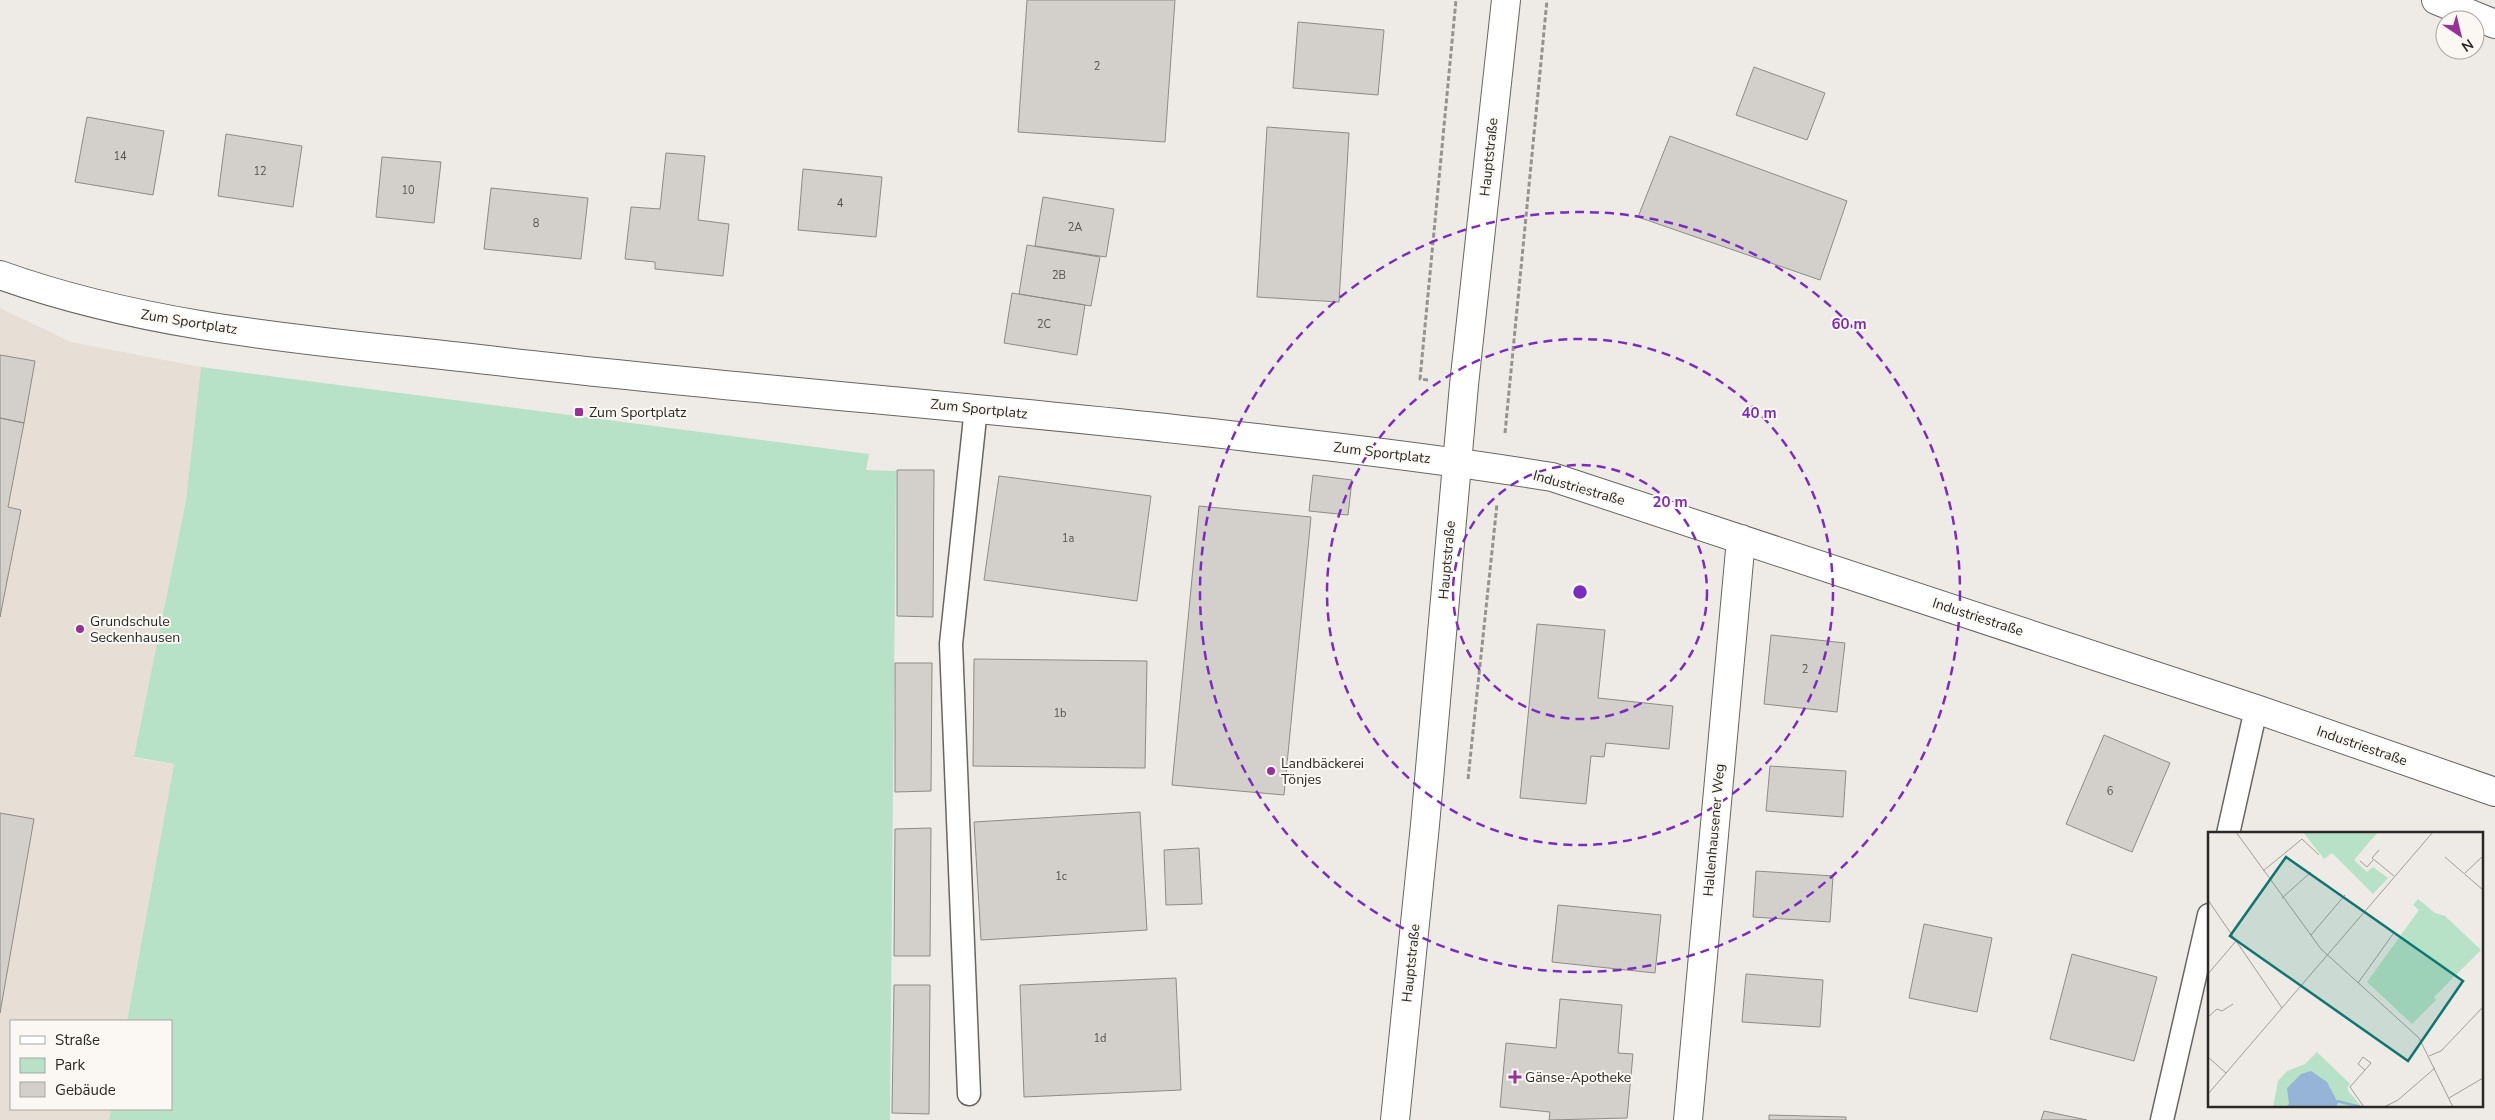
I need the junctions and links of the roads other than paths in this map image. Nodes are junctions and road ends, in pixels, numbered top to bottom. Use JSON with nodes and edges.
{"nodes":[{"id":1,"x":1506,"y":0,"type":"edge"},
{"id":2,"x":2436,"y":0,"type":"edge"},
{"id":3,"x":2495,"y":24,"type":"edge"},
{"id":4,"x":0,"y":275,"type":"edge"},
{"id":5,"x":976,"y":408,"type":"junction"},
{"id":6,"x":1456,"y":461,"type":"junction"},
{"id":7,"x":1741,"y":539,"type":"junction"},
{"id":8,"x":2256,"y":709,"type":"junction"},
{"id":9,"x":2495,"y":792,"type":"edge"},
{"id":10,"x":2228,"y":832,"type":"edge"},
{"id":11,"x":2208,"y":920,"type":"edge"},
{"id":12,"x":969,"y":1094,"type":"dead end"},
{"id":13,"x":1395,"y":1120,"type":"edge"},
{"id":14,"x":1688,"y":1120,"type":"edge"},
{"id":15,"x":2162,"y":1120,"type":"edge"}],
"edges":[{"from":1,"to":6,"type":"street","name":"Hauptstraße"},
{"from":2,"to":3,"type":"street"},
{"from":4,"to":5,"type":"street","name":"Zum Sportplatz"},
{"from":5,"to":6,"type":"street","name":"Zum Sportplatz"},
{"from":5,"to":12,"type":"lane"},
{"from":6,"to":7,"type":"street","name":"Industriestraße"},
{"from":6,"to":13,"type":"street","name":"Hauptstraße"},
{"from":7,"to":8,"type":"street","name":"Industriestraße"},
{"from":7,"to":14,"type":"street","name":"Hallenhausener Weg"},
{"from":8,"to":9,"type":"street","name":"Industriestraße"},
{"from":8,"to":10,"type":"lane"},
{"from":11,"to":15,"type":"lane"}]}
